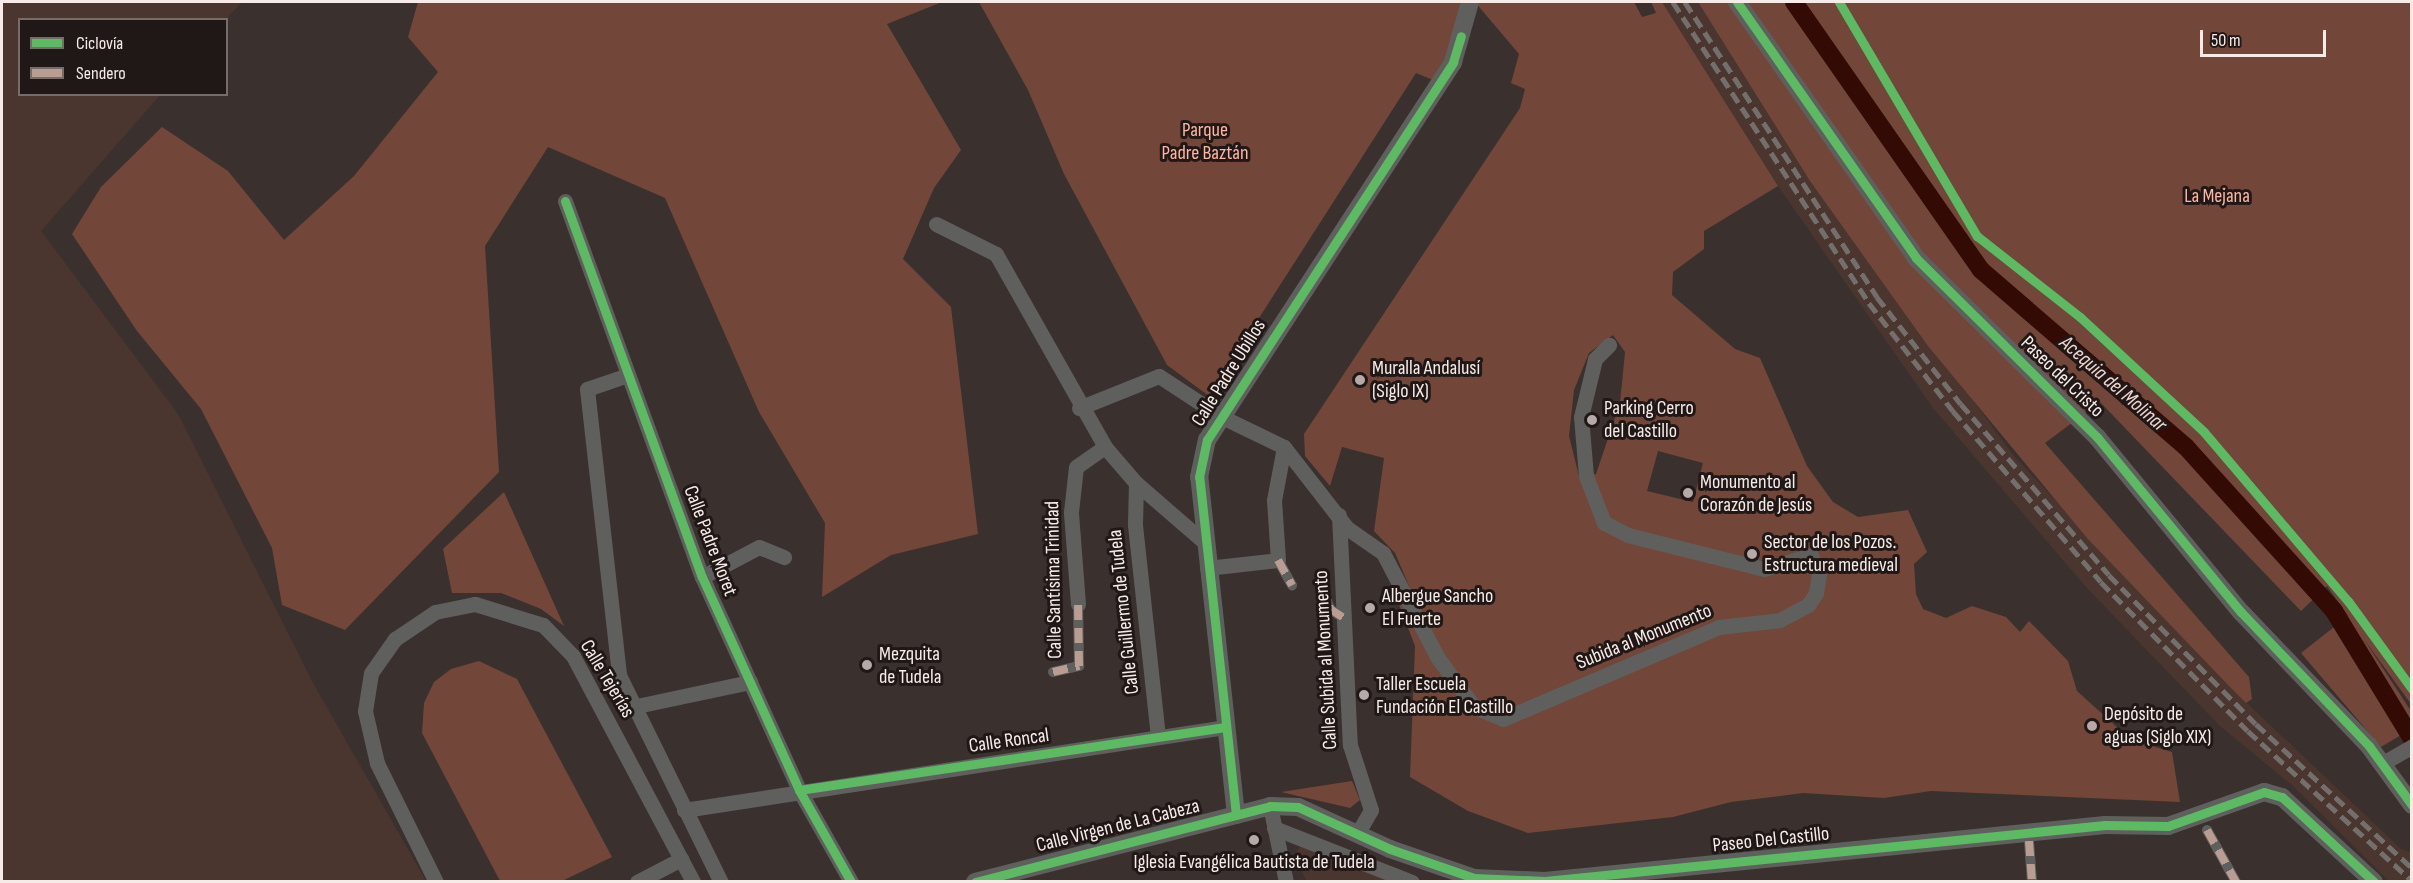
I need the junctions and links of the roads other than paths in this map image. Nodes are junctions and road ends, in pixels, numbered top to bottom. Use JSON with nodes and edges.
{"nodes":[{"id":1,"x":1470,"y":2,"type":"edge"},
{"id":2,"x":1737,"y":2,"type":"edge"},
{"id":3,"x":565,"y":201,"type":"dead end"},
{"id":4,"x":936,"y":224,"type":"dead end"},
{"id":5,"x":1609,"y":345,"type":"dead end"},
{"id":6,"x":628,"y":375,"type":"junction"},
{"id":7,"x":1079,"y":408,"type":"junction"},
{"id":8,"x":1220,"y":416,"type":"junction"},
{"id":9,"x":1105,"y":447,"type":"junction"},
{"id":10,"x":1284,"y":447,"type":"junction"},
{"id":11,"x":1136,"y":483,"type":"junction"},
{"id":12,"x":1339,"y":515,"type":"junction"},
{"id":13,"x":1204,"y":542,"type":"junction"},
{"id":14,"x":784,"y":557,"type":"dead end"},
{"id":15,"x":1278,"y":560,"type":"junction"},
{"id":16,"x":1207,"y":568,"type":"junction"},
{"id":17,"x":702,"y":577,"type":"junction"},
{"id":18,"x":1292,"y":585,"type":"dead end"},
{"id":19,"x":1320,"y":585,"type":"dead end"},
{"id":20,"x":1078,"y":604,"type":"joint"},
{"id":21,"x":1344,"y":618,"type":"junction"},
{"id":22,"x":1053,"y":672,"type":"dead end"},
{"id":23,"x":750,"y":682,"type":"junction"},
{"id":24,"x":632,"y":707,"type":"junction"},
{"id":25,"x":1225,"y":727,"type":"junction"},
{"id":26,"x":1158,"y":737,"type":"junction"},
{"id":27,"x":2406,"y":749,"type":"edge"},
{"id":28,"x":2383,"y":763,"type":"junction"},
{"id":29,"x":799,"y":790,"type":"junction"},
{"id":30,"x":2412,"y":805,"type":"edge"},
{"id":31,"x":1270,"y":806,"type":"junction"},
{"id":32,"x":684,"y":810,"type":"junction"},
{"id":33,"x":1236,"y":815,"type":"junction"},
{"id":34,"x":1274,"y":828,"type":"junction"},
{"id":35,"x":2207,"y":830,"type":"dead end"},
{"id":36,"x":1359,"y":831,"type":"junction"},
{"id":37,"x":2029,"y":841,"type":"dead end"},
{"id":38,"x":681,"y":858,"type":"junction"},
{"id":39,"x":996,"y":879,"type":"edge"},
{"id":40,"x":1407,"y":880,"type":"edge"},
{"id":41,"x":436,"y":882,"type":"edge"},
{"id":42,"x":637,"y":882,"type":"edge"},
{"id":43,"x":693,"y":882,"type":"edge"},
{"id":44,"x":720,"y":882,"type":"edge"},
{"id":45,"x":851,"y":882,"type":"edge"},
{"id":46,"x":975,"y":882,"type":"edge"},
{"id":47,"x":1286,"y":882,"type":"edge"},
{"id":48,"x":2032,"y":882,"type":"edge"},
{"id":49,"x":2236,"y":882,"type":"edge"},
{"id":50,"x":2374,"y":882,"type":"edge"}],
"edges":[{"from":1,"to":8,"type":"street","name":"Calle Padre Ubillos"},
{"from":2,"to":28,"type":"street","name":"Paseo del Cristo"},
{"from":3,"to":6,"type":"street","name":"Calle Padre Moret"},
{"from":4,"to":7,"type":"street"},
{"from":5,"to":12,"type":"street","name":"Subida al Monumento"},
{"from":6,"to":17,"type":"street","name":"Calle Padre Moret"},
{"from":6,"to":24,"type":"street","name":"Calle Tejerías"},
{"from":7,"to":8,"type":"street"},
{"from":7,"to":9,"type":"street"},
{"from":8,"to":10,"type":"street","name":"Subida al Monumento"},
{"from":8,"to":13,"type":"street","name":"Calle Padre Ubillos"},
{"from":9,"to":11,"type":"street"},
{"from":9,"to":20,"type":"street","name":"Calle Santísima Trinidad"},
{"from":10,"to":12,"type":"street","name":"Subida al Monumento"},
{"from":10,"to":15,"type":"street"},
{"from":11,"to":13,"type":"street"},
{"from":11,"to":26,"type":"street","name":"Calle Guillermo de Tudela"},
{"from":12,"to":21,"type":"street","name":"Calle Subida al Monumento"},
{"from":13,"to":16,"type":"street","name":"Calle Padre Ubillos"},
{"from":14,"to":17,"type":"street"},
{"from":15,"to":16,"type":"street"},
{"from":15,"to":18,"type":"street"},
{"from":16,"to":25,"type":"street","name":"Calle Padre Ubillos"},
{"from":17,"to":23,"type":"street","name":"Calle Padre Moret"},
{"from":19,"to":21,"type":"street"},
{"from":20,"to":22,"type":"street","name":"Calle Santísima Trinidad"},
{"from":21,"to":36,"type":"street","name":"Calle Subida al Monumento"},
{"from":23,"to":24,"type":"street"},
{"from":23,"to":29,"type":"street","name":"Calle Padre Moret"},
{"from":24,"to":32,"type":"street","name":"Calle Tejerías"},
{"from":25,"to":26,"type":"street","name":"Calle Roncal"},
{"from":25,"to":33,"type":"street","name":"Calle Padre Ubillos"},
{"from":26,"to":29,"type":"street","name":"Calle Roncal"},
{"from":27,"to":28,"type":"street"},
{"from":28,"to":30,"type":"street","name":"Paseo del Cristo"},
{"from":29,"to":32,"type":"street","name":"Calle Roncal"},
{"from":29,"to":45,"type":"street","name":"Calle Padre Moret"},
{"from":31,"to":33,"type":"street","name":"Calle Virgen de La Cabeza"},
{"from":31,"to":34,"type":"street"},
{"from":31,"to":36,"type":"street","name":"Paseo Del Castillo"},
{"from":32,"to":44,"type":"street","name":"Calle Tejerías"},
{"from":33,"to":39,"type":"street","name":"Calle Virgen de La Cabeza"},
{"from":34,"to":40,"type":"street"},
{"from":34,"to":47,"type":"street"},
{"from":35,"to":49,"type":"street"},
{"from":36,"to":50,"type":"street","name":"Paseo Del Castillo"},
{"from":37,"to":48,"type":"street"},
{"from":38,"to":41,"type":"street","name":"Calle Tejerías"},
{"from":38,"to":42,"type":"street"},
{"from":38,"to":43,"type":"street","name":"Calle Tejerías"},
{"from":39,"to":46,"type":"street","name":"Calle Virgen de La Cabeza"}]}
